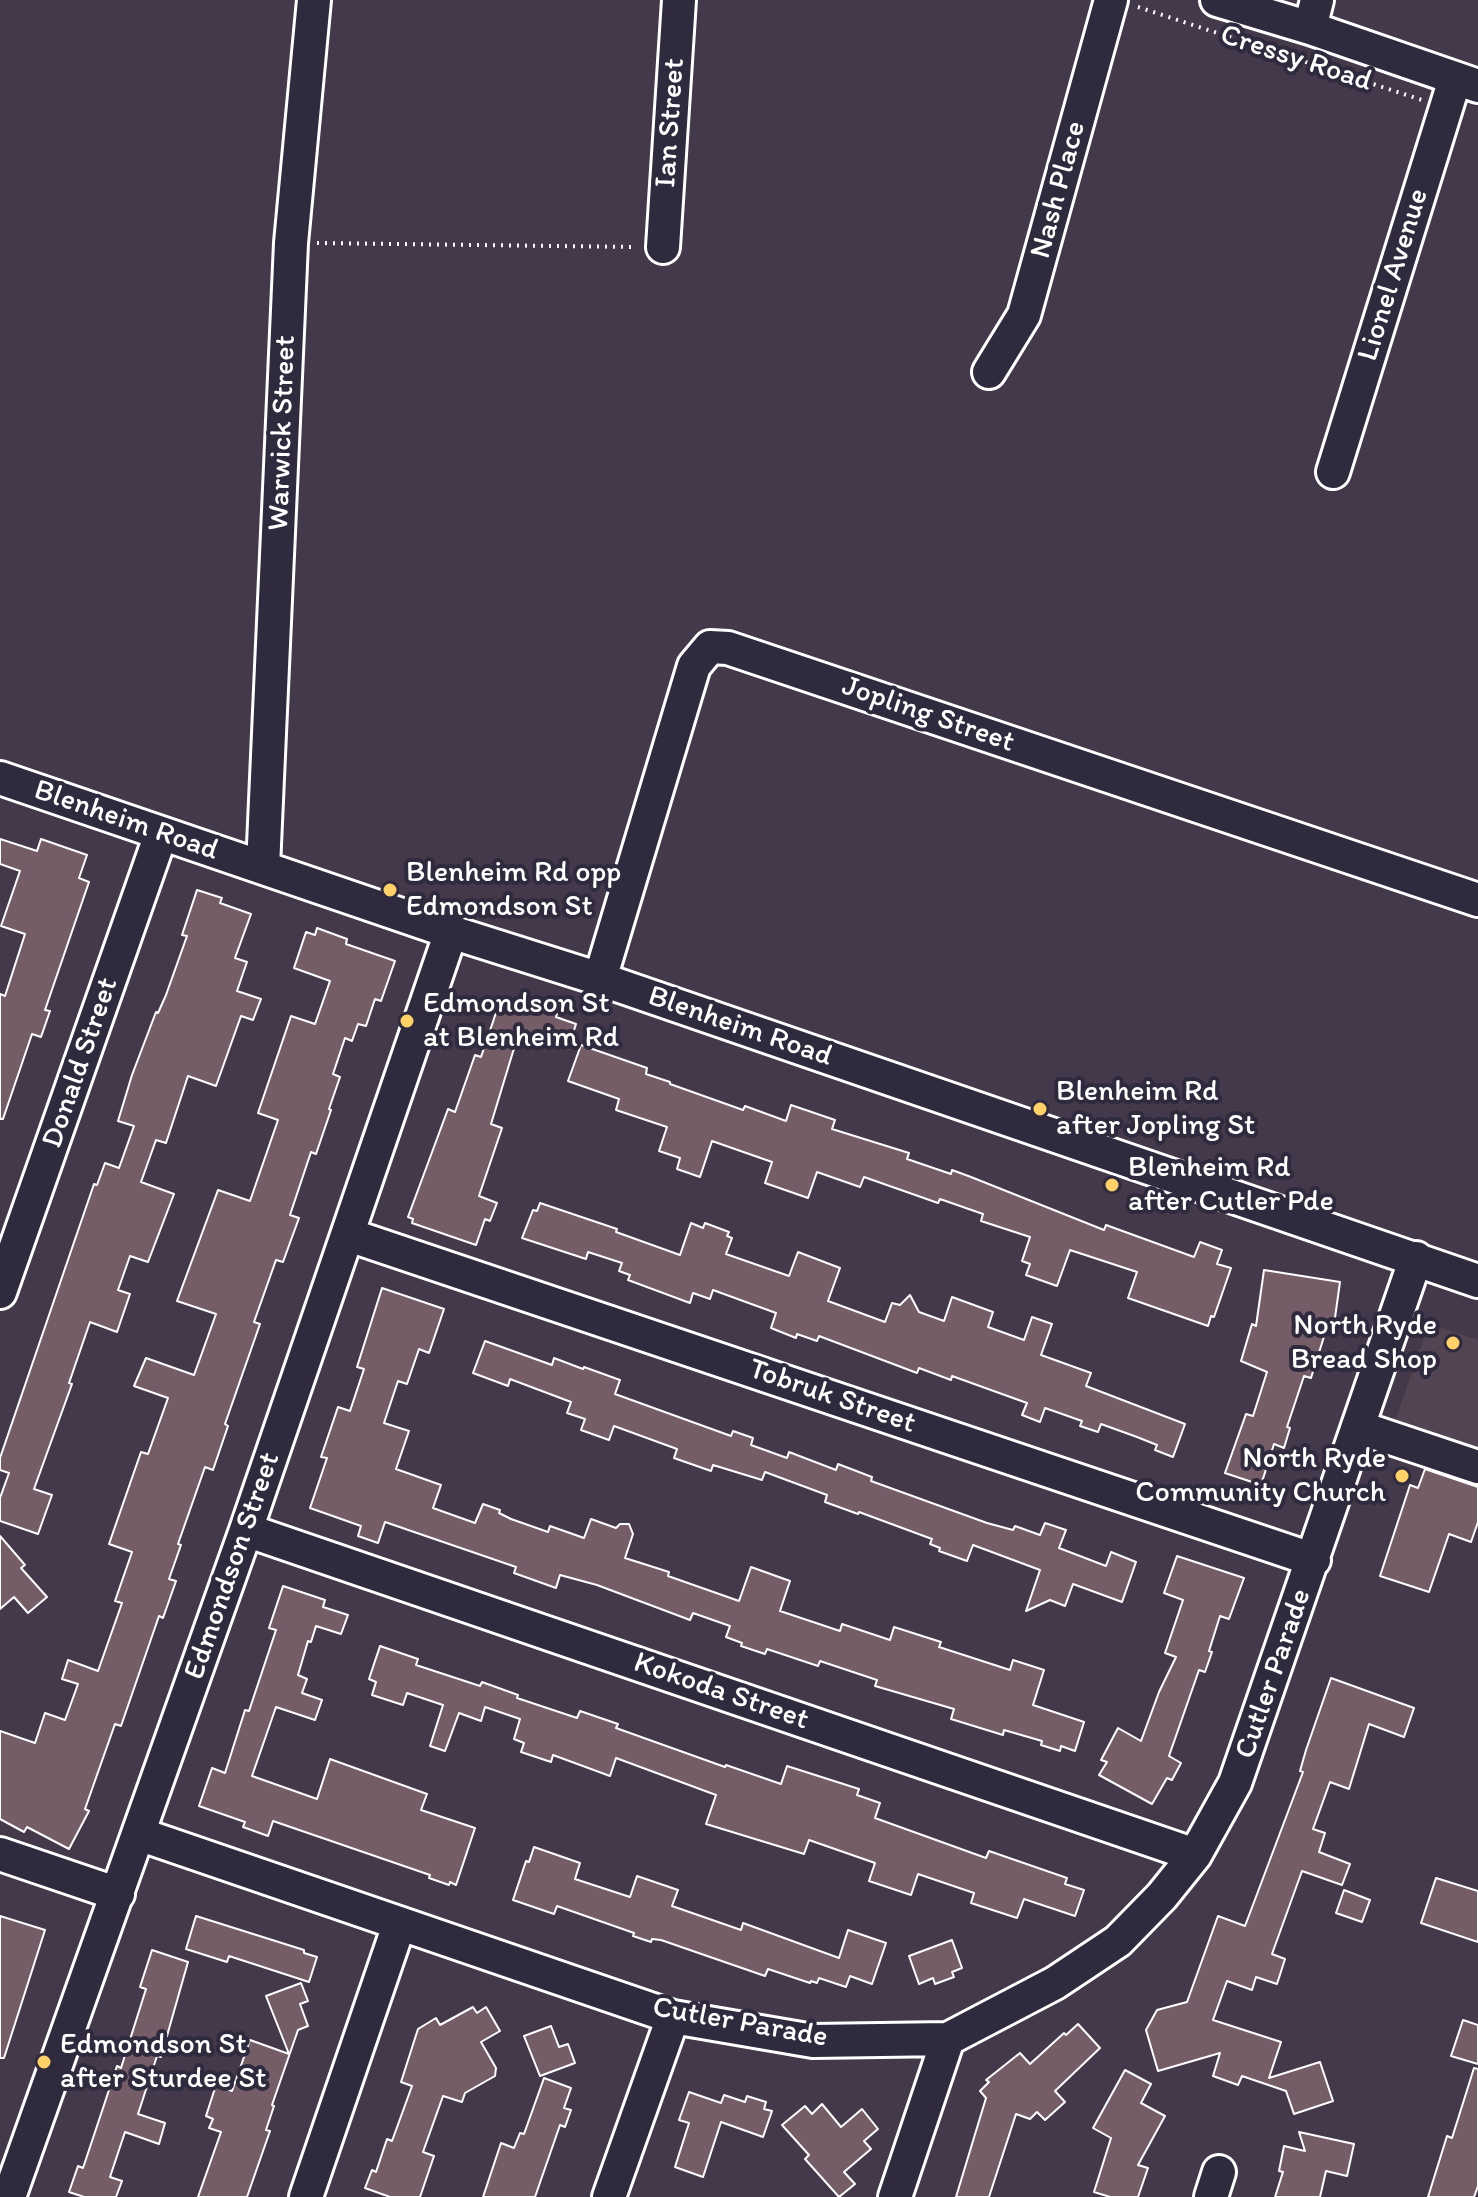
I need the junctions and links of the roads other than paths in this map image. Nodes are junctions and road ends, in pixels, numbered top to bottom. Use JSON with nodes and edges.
{"nodes":[{"id":1,"x":314,"y":0,"type":"edge"},
{"id":2,"x":679,"y":0,"type":"edge"},
{"id":3,"x":1217,"y":0,"type":"edge"},
{"id":4,"x":1120,"y":2,"type":"edge"},
{"id":5,"x":1314,"y":14,"type":"edge"},
{"id":6,"x":1459,"y":91,"type":"edge"},
{"id":7,"x":663,"y":247,"type":"road end"},
{"id":8,"x":989,"y":372,"type":"dead end"},
{"id":9,"x":1333,"y":472,"type":"dead end"},
{"id":10,"x":0,"y":778,"type":"edge"},
{"id":11,"x":161,"y":834,"type":"junction"},
{"id":12,"x":263,"y":867,"type":"junction"},
{"id":13,"x":1478,"y":900,"type":"edge"},
{"id":14,"x":451,"y":932,"type":"junction"},
{"id":15,"x":600,"y":979,"type":"junction"},
{"id":16,"x":349,"y":1235,"type":"junction"},
{"id":17,"x":1416,"y":1258,"type":"junction"},
{"id":18,"x":1478,"y":1281,"type":"edge"},
{"id":19,"x":0,"y":1292,"type":"edge"},
{"id":20,"x":1358,"y":1427,"type":"junction"},
{"id":21,"x":1478,"y":1467,"type":"edge"},
{"id":22,"x":246,"y":1530,"type":"junction"},
{"id":23,"x":1314,"y":1560,"type":"junction"},
{"id":24,"x":139,"y":1834,"type":"junction"},
{"id":25,"x":0,"y":1854,"type":"edge"},
{"id":26,"x":1195,"y":1855,"type":"junction"},
{"id":27,"x":118,"y":1894,"type":"junction"},
{"id":28,"x":399,"y":1925,"type":"junction"},
{"id":29,"x":673,"y":2017,"type":"junction"},
{"id":30,"x":948,"y":2039,"type":"junction"},
{"id":31,"x":7,"y":2193,"type":"edge"},
{"id":32,"x":306,"y":2197,"type":"edge"},
{"id":33,"x":609,"y":2197,"type":"edge"},
{"id":34,"x":895,"y":2197,"type":"edge"}],
"edges":[{"from":1,"to":12,"type":"street","name":"Warwick Street"},
{"from":2,"to":7,"type":"street","name":"Ian Street"},
{"from":3,"to":5,"type":"street","name":"Cressy Road"},
{"from":4,"to":8,"type":"street","name":"Nash Place"},
{"from":5,"to":6,"type":"street","name":"Cressy Road"},
{"from":6,"to":9,"type":"street","name":"Lionel Avenue"},
{"from":10,"to":11,"type":"street","name":"Blenheim Road"},
{"from":11,"to":12,"type":"street","name":"Blenheim Road"},
{"from":11,"to":19,"type":"street","name":"Donald Street"},
{"from":12,"to":14,"type":"street","name":"Blenheim Road"},
{"from":13,"to":15,"type":"street","name":"Jopling Street"},
{"from":14,"to":15,"type":"street","name":"Blenheim Road"},
{"from":14,"to":16,"type":"street","name":"Edmondson Street"},
{"from":15,"to":17,"type":"street","name":"Blenheim Road"},
{"from":16,"to":22,"type":"street","name":"Edmondson Street"},
{"from":16,"to":23,"type":"street","name":"Tobruk Street"},
{"from":17,"to":18,"type":"street","name":"Blenheim Road"},
{"from":17,"to":20,"type":"street","name":"Cutler Parade"},
{"from":20,"to":21,"type":"street"},
{"from":20,"to":23,"type":"street","name":"Cutler Parade"},
{"from":22,"to":24,"type":"street","name":"Edmondson Street"},
{"from":22,"to":26,"type":"street","name":"Kokoda Street"},
{"from":23,"to":26,"type":"street","name":"Cutler Parade"},
{"from":24,"to":27,"type":"street","name":"Edmondson Street"},
{"from":24,"to":28,"type":"street","name":"Cutler Parade"},
{"from":25,"to":27,"type":"street"},
{"from":26,"to":30,"type":"street","name":"Cutler Parade"},
{"from":27,"to":31,"type":"street","name":"Edmondson Street"},
{"from":28,"to":29,"type":"street","name":"Cutler Parade"},
{"from":28,"to":32,"type":"street"},
{"from":29,"to":30,"type":"street","name":"Cutler Parade"},
{"from":29,"to":33,"type":"street"},
{"from":30,"to":34,"type":"street"}]}
